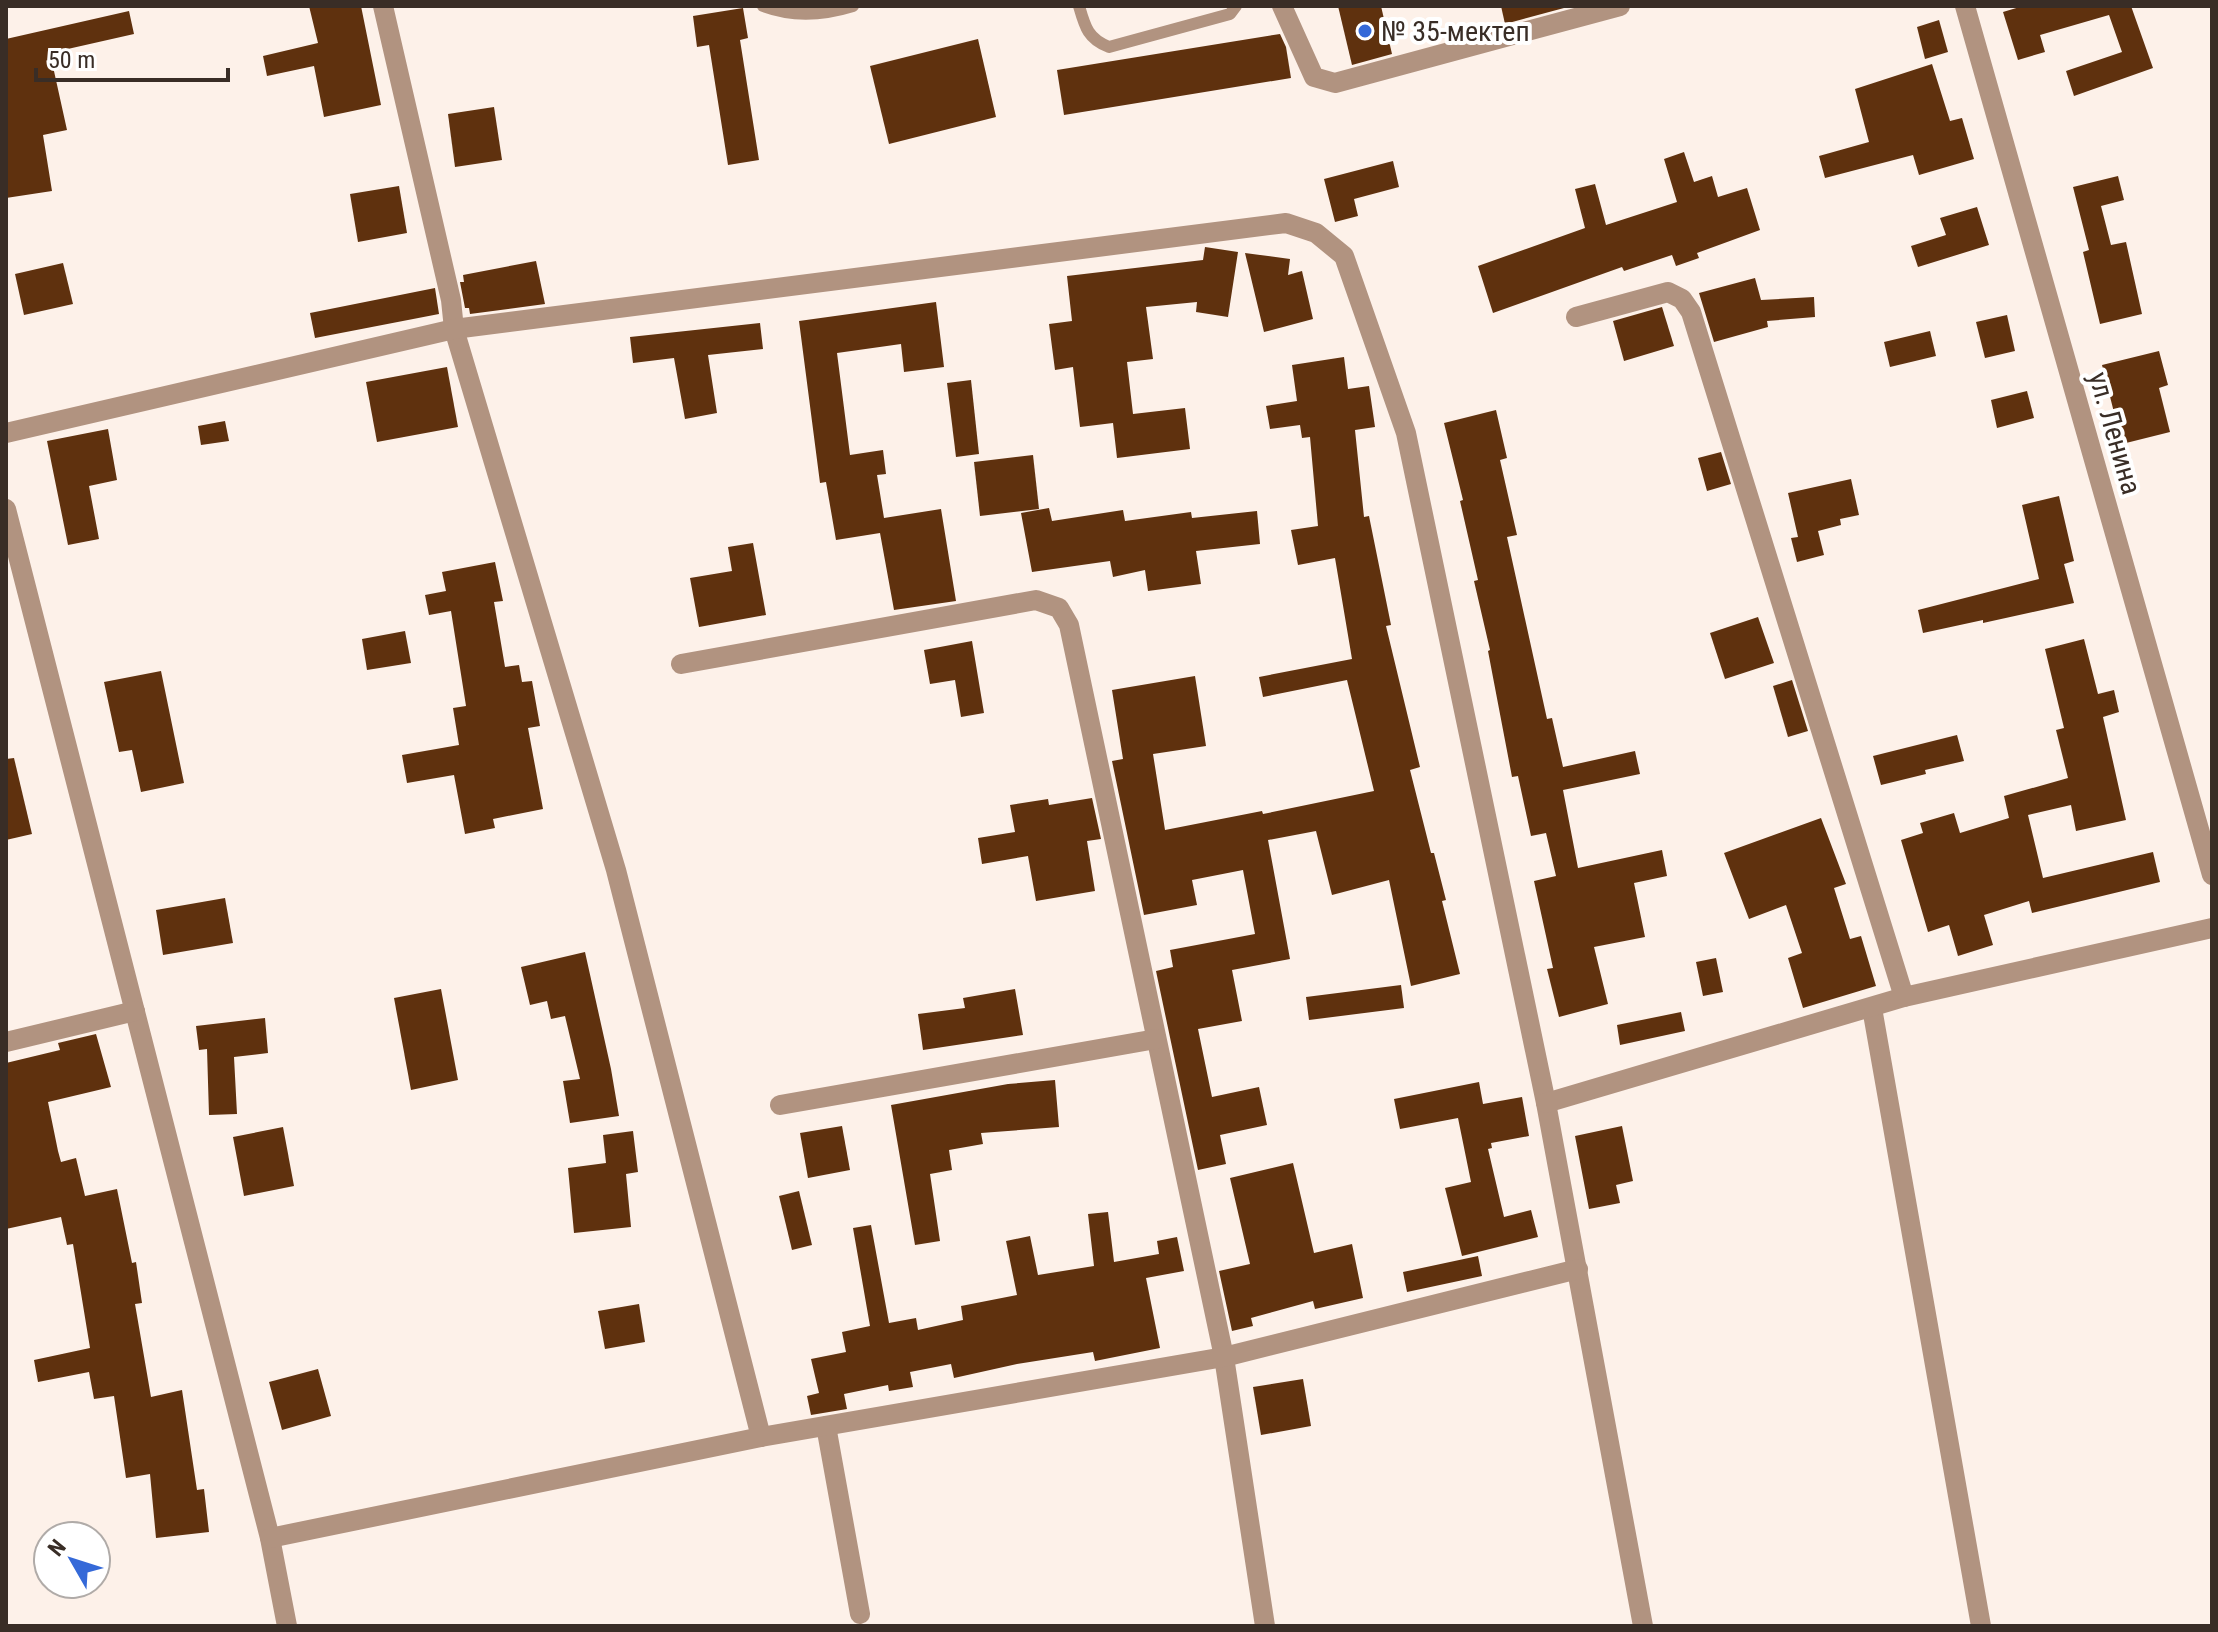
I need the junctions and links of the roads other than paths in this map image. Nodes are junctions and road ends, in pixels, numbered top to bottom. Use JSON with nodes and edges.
{"nodes":[{"id":1,"x":383,"y":6,"type":"edge"},
{"id":2,"x":763,"y":6,"type":"edge"},
{"id":3,"x":853,"y":6,"type":"edge"},
{"id":4,"x":1079,"y":6,"type":"edge"},
{"id":5,"x":1236,"y":6,"type":"edge"},
{"id":6,"x":1282,"y":6,"type":"edge"},
{"id":7,"x":1620,"y":6,"type":"edge"},
{"id":8,"x":1965,"y":6,"type":"edge"},
{"id":9,"x":1576,"y":317,"type":"dead end"},
{"id":10,"x":454,"y":329,"type":"junction"},
{"id":11,"x":6,"y":433,"type":"edge"},
{"id":12,"x":6,"y":509,"type":"edge"},
{"id":13,"x":681,"y":664,"type":"dead end"},
{"id":14,"x":2212,"y":875,"type":"edge"},
{"id":15,"x":2212,"y":928,"type":"edge"},
{"id":16,"x":1904,"y":997,"type":"junction"},
{"id":17,"x":1872,"y":1008,"type":"junction"},
{"id":18,"x":135,"y":1011,"type":"junction"},
{"id":19,"x":1156,"y":1039,"type":"junction"},
{"id":20,"x":6,"y":1042,"type":"edge"},
{"id":21,"x":1546,"y":1103,"type":"junction"},
{"id":22,"x":780,"y":1105,"type":"dead end"},
{"id":23,"x":1578,"y":1269,"type":"junction"},
{"id":24,"x":1224,"y":1357,"type":"junction"},
{"id":25,"x":826,"y":1426,"type":"junction"},
{"id":26,"x":761,"y":1437,"type":"junction"},
{"id":27,"x":270,"y":1538,"type":"junction"},
{"id":28,"x":860,"y":1614,"type":"dead end"},
{"id":29,"x":287,"y":1626,"type":"edge"},
{"id":30,"x":1265,"y":1626,"type":"edge"},
{"id":31,"x":1643,"y":1626,"type":"edge"},
{"id":32,"x":1981,"y":1626,"type":"edge"}],
"edges":[{"from":1,"to":10,"type":"street"},
{"from":2,"to":3,"type":"lane"},
{"from":4,"to":5,"type":"lane"},
{"from":6,"to":7,"type":"street"},
{"from":8,"to":14,"type":"street","name":"ул. Ленина"},
{"from":9,"to":16,"type":"street"},
{"from":10,"to":11,"type":"street"},
{"from":10,"to":21,"type":"street"},
{"from":10,"to":26,"type":"street"},
{"from":12,"to":18,"type":"street"},
{"from":13,"to":19,"type":"street"},
{"from":15,"to":16,"type":"street"},
{"from":16,"to":17,"type":"street"},
{"from":17,"to":21,"type":"street"},
{"from":17,"to":32,"type":"street"},
{"from":18,"to":20,"type":"street"},
{"from":18,"to":27,"type":"street"},
{"from":19,"to":22,"type":"street"},
{"from":19,"to":24,"type":"street"},
{"from":21,"to":23,"type":"street"},
{"from":23,"to":24,"type":"street"},
{"from":23,"to":31,"type":"street"},
{"from":24,"to":25,"type":"street"},
{"from":24,"to":30,"type":"street"},
{"from":25,"to":26,"type":"street"},
{"from":25,"to":28,"type":"street"},
{"from":26,"to":27,"type":"street"},
{"from":27,"to":29,"type":"street"}]}
